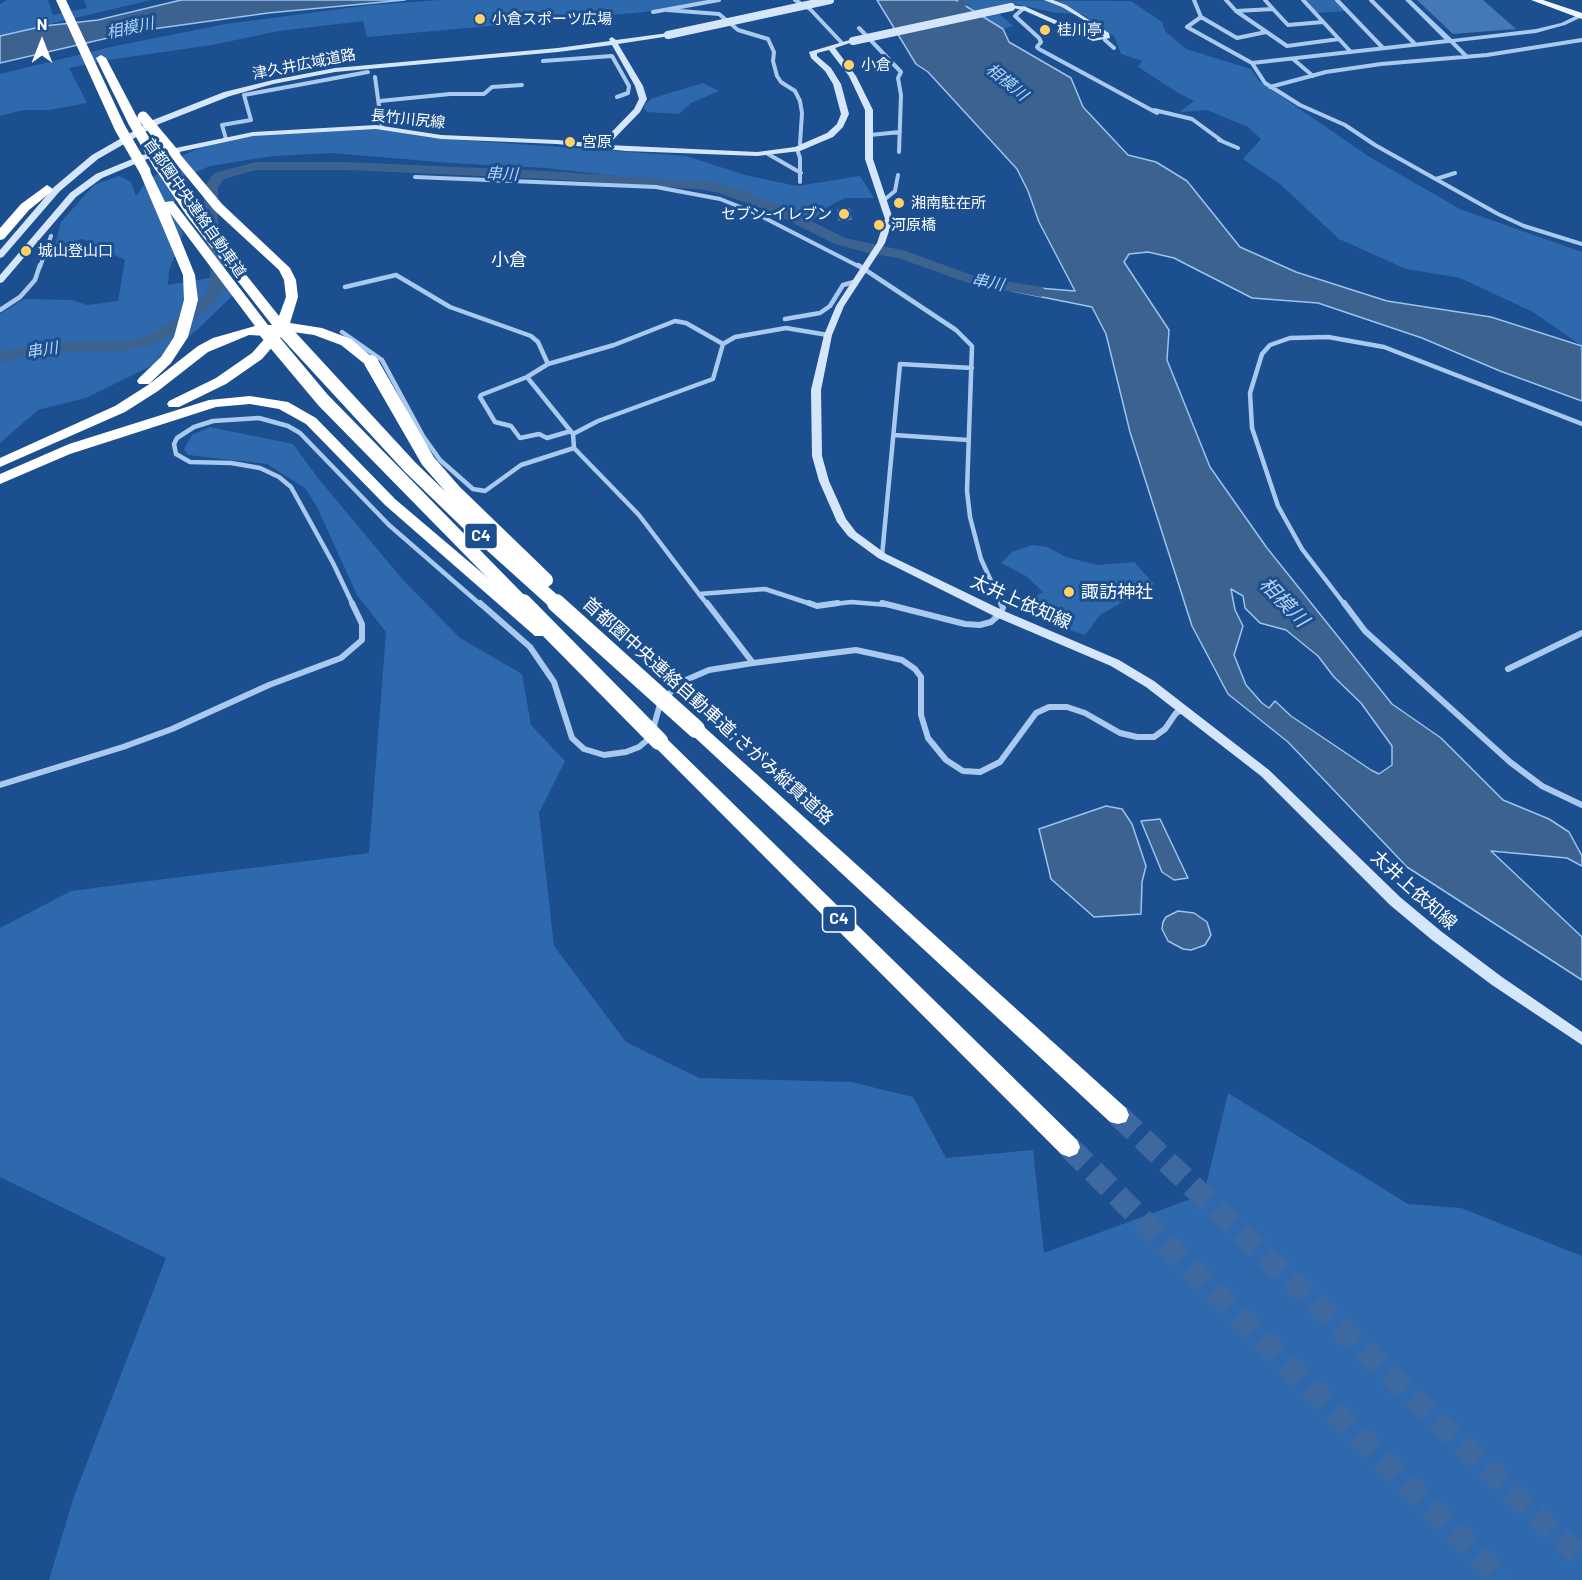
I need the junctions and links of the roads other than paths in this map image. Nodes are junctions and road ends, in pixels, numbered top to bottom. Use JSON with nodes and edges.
{"nodes":[{"id":1,"x":61,"y":0,"type":"edge"},
{"id":2,"x":72,"y":0,"type":"edge"},
{"id":3,"x":719,"y":0,"type":"edge"},
{"id":4,"x":795,"y":0,"type":"edge"},
{"id":5,"x":830,"y":0,"type":"edge"},
{"id":6,"x":1047,"y":0,"type":"edge"},
{"id":7,"x":1194,"y":0,"type":"edge"},
{"id":8,"x":1226,"y":0,"type":"edge"},
{"id":9,"x":1265,"y":0,"type":"edge"},
{"id":10,"x":1303,"y":0,"type":"edge"},
{"id":11,"x":1337,"y":0,"type":"edge"},
{"id":12,"x":1371,"y":0,"type":"edge"},
{"id":13,"x":1408,"y":0,"type":"edge"},
{"id":14,"x":1535,"y":0,"type":"edge"},
{"id":15,"x":812,"y":2,"type":"edge"},
{"id":16,"x":803,"y":3,"type":"junction"},
{"id":17,"x":1024,"y":8,"type":"junction"},
{"id":18,"x":1273,"y":9,"type":"junction"},
{"id":19,"x":667,"y":10,"type":"junction"},
{"id":20,"x":1236,"y":11,"type":"junction"},
{"id":21,"x":653,"y":12,"type":"dead end"},
{"id":22,"x":1582,"y":16,"type":"edge"},
{"id":23,"x":1201,"y":17,"type":"junction"},
{"id":24,"x":1323,"y":22,"type":"junction"},
{"id":25,"x":859,"y":28,"type":"dead end"},
{"id":26,"x":1266,"y":32,"type":"junction"},
{"id":27,"x":666,"y":33,"type":"junction"},
{"id":28,"x":1339,"y":39,"type":"junction"},
{"id":29,"x":1105,"y":40,"type":"junction"},
{"id":30,"x":1582,"y":40,"type":"edge"},
{"id":31,"x":614,"y":41,"type":"junction"},
{"id":32,"x":1449,"y":41,"type":"junction"},
{"id":33,"x":843,"y":43,"type":"junction"},
{"id":34,"x":1415,"y":44,"type":"junction"},
{"id":35,"x":831,"y":47,"type":"junction"},
{"id":36,"x":1114,"y":48,"type":"dead end"},
{"id":37,"x":1383,"y":48,"type":"junction"},
{"id":38,"x":1350,"y":51,"type":"junction"},
{"id":39,"x":1467,"y":57,"type":"junction"},
{"id":40,"x":1293,"y":59,"type":"junction"},
{"id":41,"x":543,"y":61,"type":"dead end"},
{"id":42,"x":1252,"y":63,"type":"junction"},
{"id":43,"x":368,"y":72,"type":"dead end"},
{"id":44,"x":632,"y":73,"type":"junction"},
{"id":45,"x":623,"y":74,"type":"junction"},
{"id":46,"x":1313,"y":76,"type":"junction"},
{"id":47,"x":375,"y":77,"type":"dead end"},
{"id":48,"x":522,"y":85,"type":"dead end"},
{"id":49,"x":1270,"y":87,"type":"junction"},
{"id":50,"x":617,"y":97,"type":"dead end"},
{"id":51,"x":380,"y":101,"type":"junction"},
{"id":52,"x":1147,"y":109,"type":"junction"},
{"id":53,"x":1156,"y":113,"type":"dead end"},
{"id":54,"x":138,"y":119,"type":"junction"},
{"id":55,"x":382,"y":128,"type":"junction"},
{"id":56,"x":900,"y":132,"type":"junction"},
{"id":57,"x":870,"y":135,"type":"junction"},
{"id":58,"x":1213,"y":138,"type":"dead end"},
{"id":59,"x":226,"y":139,"type":"junction"},
{"id":60,"x":1222,"y":141,"type":"junction"},
{"id":61,"x":603,"y":147,"type":"junction"},
{"id":62,"x":801,"y":148,"type":"junction"},
{"id":63,"x":1238,"y":148,"type":"dead end"},
{"id":64,"x":899,"y":152,"type":"dead end"},
{"id":65,"x":768,"y":154,"type":"junction"},
{"id":66,"x":145,"y":171,"type":"junction"},
{"id":67,"x":801,"y":173,"type":"junction"},
{"id":68,"x":1455,"y":173,"type":"dead end"},
{"id":69,"x":898,"y":176,"type":"dead end"},
{"id":70,"x":415,"y":177,"type":"dead end"},
{"id":71,"x":1436,"y":179,"type":"junction"},
{"id":72,"x":800,"y":182,"type":"dead end"},
{"id":73,"x":47,"y":189,"type":"junction"},
{"id":74,"x":884,"y":200,"type":"junction"},
{"id":75,"x":0,"y":236,"type":"edge"},
{"id":76,"x":51,"y":236,"type":"dead end"},
{"id":77,"x":0,"y":243,"type":"edge"},
{"id":78,"x":1582,"y":244,"type":"edge"},
{"id":79,"x":0,"y":255,"type":"edge"},
{"id":80,"x":864,"y":267,"type":"junction"},
{"id":81,"x":0,"y":280,"type":"edge"},
{"id":82,"x":854,"y":282,"type":"junction"},
{"id":83,"x":345,"y":287,"type":"dead end"},
{"id":84,"x":0,"y":310,"type":"edge"},
{"id":85,"x":785,"y":319,"type":"dead end"},
{"id":86,"x":273,"y":329,"type":"junction"},
{"id":87,"x":342,"y":333,"type":"dead end"},
{"id":88,"x":828,"y":335,"type":"junction"},
{"id":89,"x":723,"y":344,"type":"junction"},
{"id":90,"x":548,"y":364,"type":"junction"},
{"id":91,"x":972,"y":368,"type":"junction"},
{"id":92,"x":527,"y":378,"type":"junction"},
{"id":93,"x":1582,"y":424,"type":"edge"},
{"id":94,"x":572,"y":433,"type":"junction"},
{"id":95,"x":894,"y":435,"type":"junction"},
{"id":96,"x":968,"y":440,"type":"junction"},
{"id":97,"x":46,"y":443,"type":"junction"},
{"id":98,"x":574,"y":448,"type":"junction"},
{"id":99,"x":65,"y":451,"type":"junction"},
{"id":100,"x":0,"y":463,"type":"edge"},
{"id":101,"x":0,"y":479,"type":"edge"},
{"id":102,"x":882,"y":556,"type":"junction"},
{"id":103,"x":699,"y":594,"type":"junction"},
{"id":104,"x":1000,"y":614,"type":"junction"},
{"id":105,"x":1582,"y":633,"type":"edge"},
{"id":106,"x":753,"y":663,"type":"junction"},
{"id":107,"x":1508,"y":669,"type":"dead end"},
{"id":108,"x":615,"y":696,"type":"junction"},
{"id":109,"x":1184,"y":709,"type":"junction"},
{"id":110,"x":696,"y":729,"type":"junction"},
{"id":111,"x":0,"y":785,"type":"edge"},
{"id":112,"x":1582,"y":805,"type":"edge"},
{"id":113,"x":1582,"y":1039,"type":"edge"},
{"id":114,"x":1118,"y":1115,"type":"tunnel mouth"},
{"id":115,"x":1069,"y":1147,"type":"tunnel mouth"}],
"edges":[{"from":1,"to":66,"type":"highway","name":"首都圏中央連絡自動車道","number":"C4","bridge":true},
{"from":2,"to":54,"type":"highway","name":"首都圏中央連絡自動車道","number":"C4"},
{"from":3,"to":19,"type":"street"},
{"from":4,"to":16,"type":"street"},
{"from":5,"to":27,"type":"main road","bridge":true},
{"from":6,"to":29,"type":"main road"},
{"from":7,"to":23,"type":"street"},
{"from":8,"to":20,"type":"street"},
{"from":9,"to":18,"type":"street"},
{"from":10,"to":24,"type":"street"},
{"from":11,"to":37,"type":"street"},
{"from":12,"to":34,"type":"street"},
{"from":13,"to":32,"type":"street"},
{"from":14,"to":22,"type":"main road"},
{"from":15,"to":16,"type":"street"},
{"from":15,"to":27,"type":"main road","bridge":true},
{"from":16,"to":33,"type":"street"},
{"from":17,"to":29,"type":"main road"},
{"from":17,"to":33,"type":"main road","name":"長竹川尻線","bridge":true},
{"from":17,"to":52,"type":"street"},
{"from":18,"to":20,"type":"street"},
{"from":18,"to":24,"type":"street"},
{"from":19,"to":21,"type":"street"},
{"from":19,"to":62,"type":"street"},
{"from":20,"to":26,"type":"street"},
{"from":22,"to":32,"type":"street"},
{"from":23,"to":26,"type":"street"},
{"from":23,"to":42,"type":"street"},
{"from":24,"to":28,"type":"street"},
{"from":25,"to":56,"type":"street"},
{"from":26,"to":28,"type":"street"},
{"from":27,"to":31,"type":"main road","name":"津久井広域道路"},
{"from":28,"to":38,"type":"street"},
{"from":29,"to":36,"type":"street"},
{"from":30,"to":39,"type":"street"},
{"from":31,"to":44,"type":"main road"},
{"from":31,"to":73,"type":"main road","name":"津久井広域道路"},
{"from":31,"to":79,"type":"main road","name":"津久井広域道路"},
{"from":32,"to":34,"type":"street"},
{"from":32,"to":39,"type":"street"},
{"from":33,"to":35,"type":"main road","name":"長竹川尻線"},
{"from":34,"to":37,"type":"street"},
{"from":35,"to":57,"type":"main road","name":"太井上依知線"},
{"from":35,"to":62,"type":"main road","name":"長竹川尻線"},
{"from":37,"to":38,"type":"street"},
{"from":38,"to":40,"type":"street"},
{"from":39,"to":46,"type":"street"},
{"from":40,"to":42,"type":"street"},
{"from":40,"to":46,"type":"street"},
{"from":41,"to":45,"type":"street"},
{"from":42,"to":49,"type":"street"},
{"from":43,"to":59,"type":"street"},
{"from":44,"to":45,"type":"street"},
{"from":44,"to":61,"type":"main road"},
{"from":45,"to":50,"type":"street"},
{"from":46,"to":49,"type":"street"},
{"from":47,"to":51,"type":"street"},
{"from":48,"to":51,"type":"street"},
{"from":49,"to":71,"type":"street"},
{"from":51,"to":55,"type":"street"},
{"from":52,"to":53,"type":"street"},
{"from":52,"to":60,"type":"street"},
{"from":54,"to":86,"type":"highway","name":"首都圏中央連絡自動車道","number":"C4","bridge":true},
{"from":54,"to":99,"type":"highway","bridge":true},
{"from":55,"to":59,"type":"main road","name":"長竹川尻線"},
{"from":55,"to":61,"type":"main road","name":"長竹川尻線"},
{"from":56,"to":57,"type":"street"},
{"from":56,"to":64,"type":"street"},
{"from":57,"to":74,"type":"main road","name":"太井上依知線"},
{"from":58,"to":60,"type":"street"},
{"from":59,"to":81,"type":"main road","name":"長竹川尻線"},
{"from":60,"to":63,"type":"street"},
{"from":61,"to":65,"type":"main road","name":"長竹川尻線"},
{"from":62,"to":65,"type":"main road","name":"長竹川尻線"},
{"from":62,"to":67,"type":"street"},
{"from":65,"to":67,"type":"street"},
{"from":66,"to":86,"type":"highway","name":"首都圏中央連絡自動車道","number":"C4"},
{"from":66,"to":97,"type":"highway"},
{"from":67,"to":72,"type":"street"},
{"from":68,"to":71,"type":"street"},
{"from":69,"to":74,"type":"street"},
{"from":70,"to":80,"type":"street"},
{"from":71,"to":78,"type":"street"},
{"from":73,"to":75,"type":"highway"},
{"from":73,"to":77,"type":"main road","name":"津久井広域道路"},
{"from":74,"to":80,"type":"main road","name":"太井上依知線"},
{"from":76,"to":84,"type":"street"},
{"from":80,"to":82,"type":"main road","name":"太井上依知線"},
{"from":80,"to":91,"type":"street"},
{"from":82,"to":85,"type":"street"},
{"from":82,"to":88,"type":"main road","name":"太井上依知線"},
{"from":83,"to":90,"type":"street"},
{"from":86,"to":108,"type":"highway","number":"C4","bridge":true},
{"from":86,"to":110,"type":"highway","name":"首都圏中央連絡自動車道;さがみ縦貫道路","number":"C4","bridge":true},
{"from":87,"to":98,"type":"street"},
{"from":88,"to":89,"type":"street"},
{"from":88,"to":102,"type":"main road","name":"太井上依知線"},
{"from":89,"to":90,"type":"street"},
{"from":89,"to":94,"type":"street"},
{"from":90,"to":92,"type":"street"},
{"from":91,"to":95,"type":"street"},
{"from":91,"to":96,"type":"street"},
{"from":92,"to":94,"type":"street"},
{"from":92,"to":94,"type":"street"},
{"from":93,"to":112,"type":"street"},
{"from":94,"to":98,"type":"street"},
{"from":95,"to":96,"type":"street"},
{"from":95,"to":102,"type":"street"},
{"from":96,"to":104,"type":"street"},
{"from":97,"to":100,"type":"highway"},
{"from":97,"to":110,"type":"highway","bridge":true},
{"from":98,"to":103,"type":"street"},
{"from":99,"to":101,"type":"highway"},
{"from":99,"to":108,"type":"highway","bridge":true},
{"from":102,"to":104,"type":"main road","name":"太井上依知線"},
{"from":103,"to":104,"type":"street"},
{"from":103,"to":106,"type":"street"},
{"from":104,"to":109,"type":"main road","name":"太井上依知線"},
{"from":105,"to":107,"type":"street"},
{"from":106,"to":109,"type":"street"},
{"from":106,"to":111,"type":"street"},
{"from":108,"to":115,"type":"highway","number":"C4","bridge":true},
{"from":109,"to":113,"type":"main road","name":"太井上依知線"},
{"from":110,"to":114,"type":"highway","name":"首都圏中央連絡自動車道;さがみ縦貫道路","number":"C4"}]}
